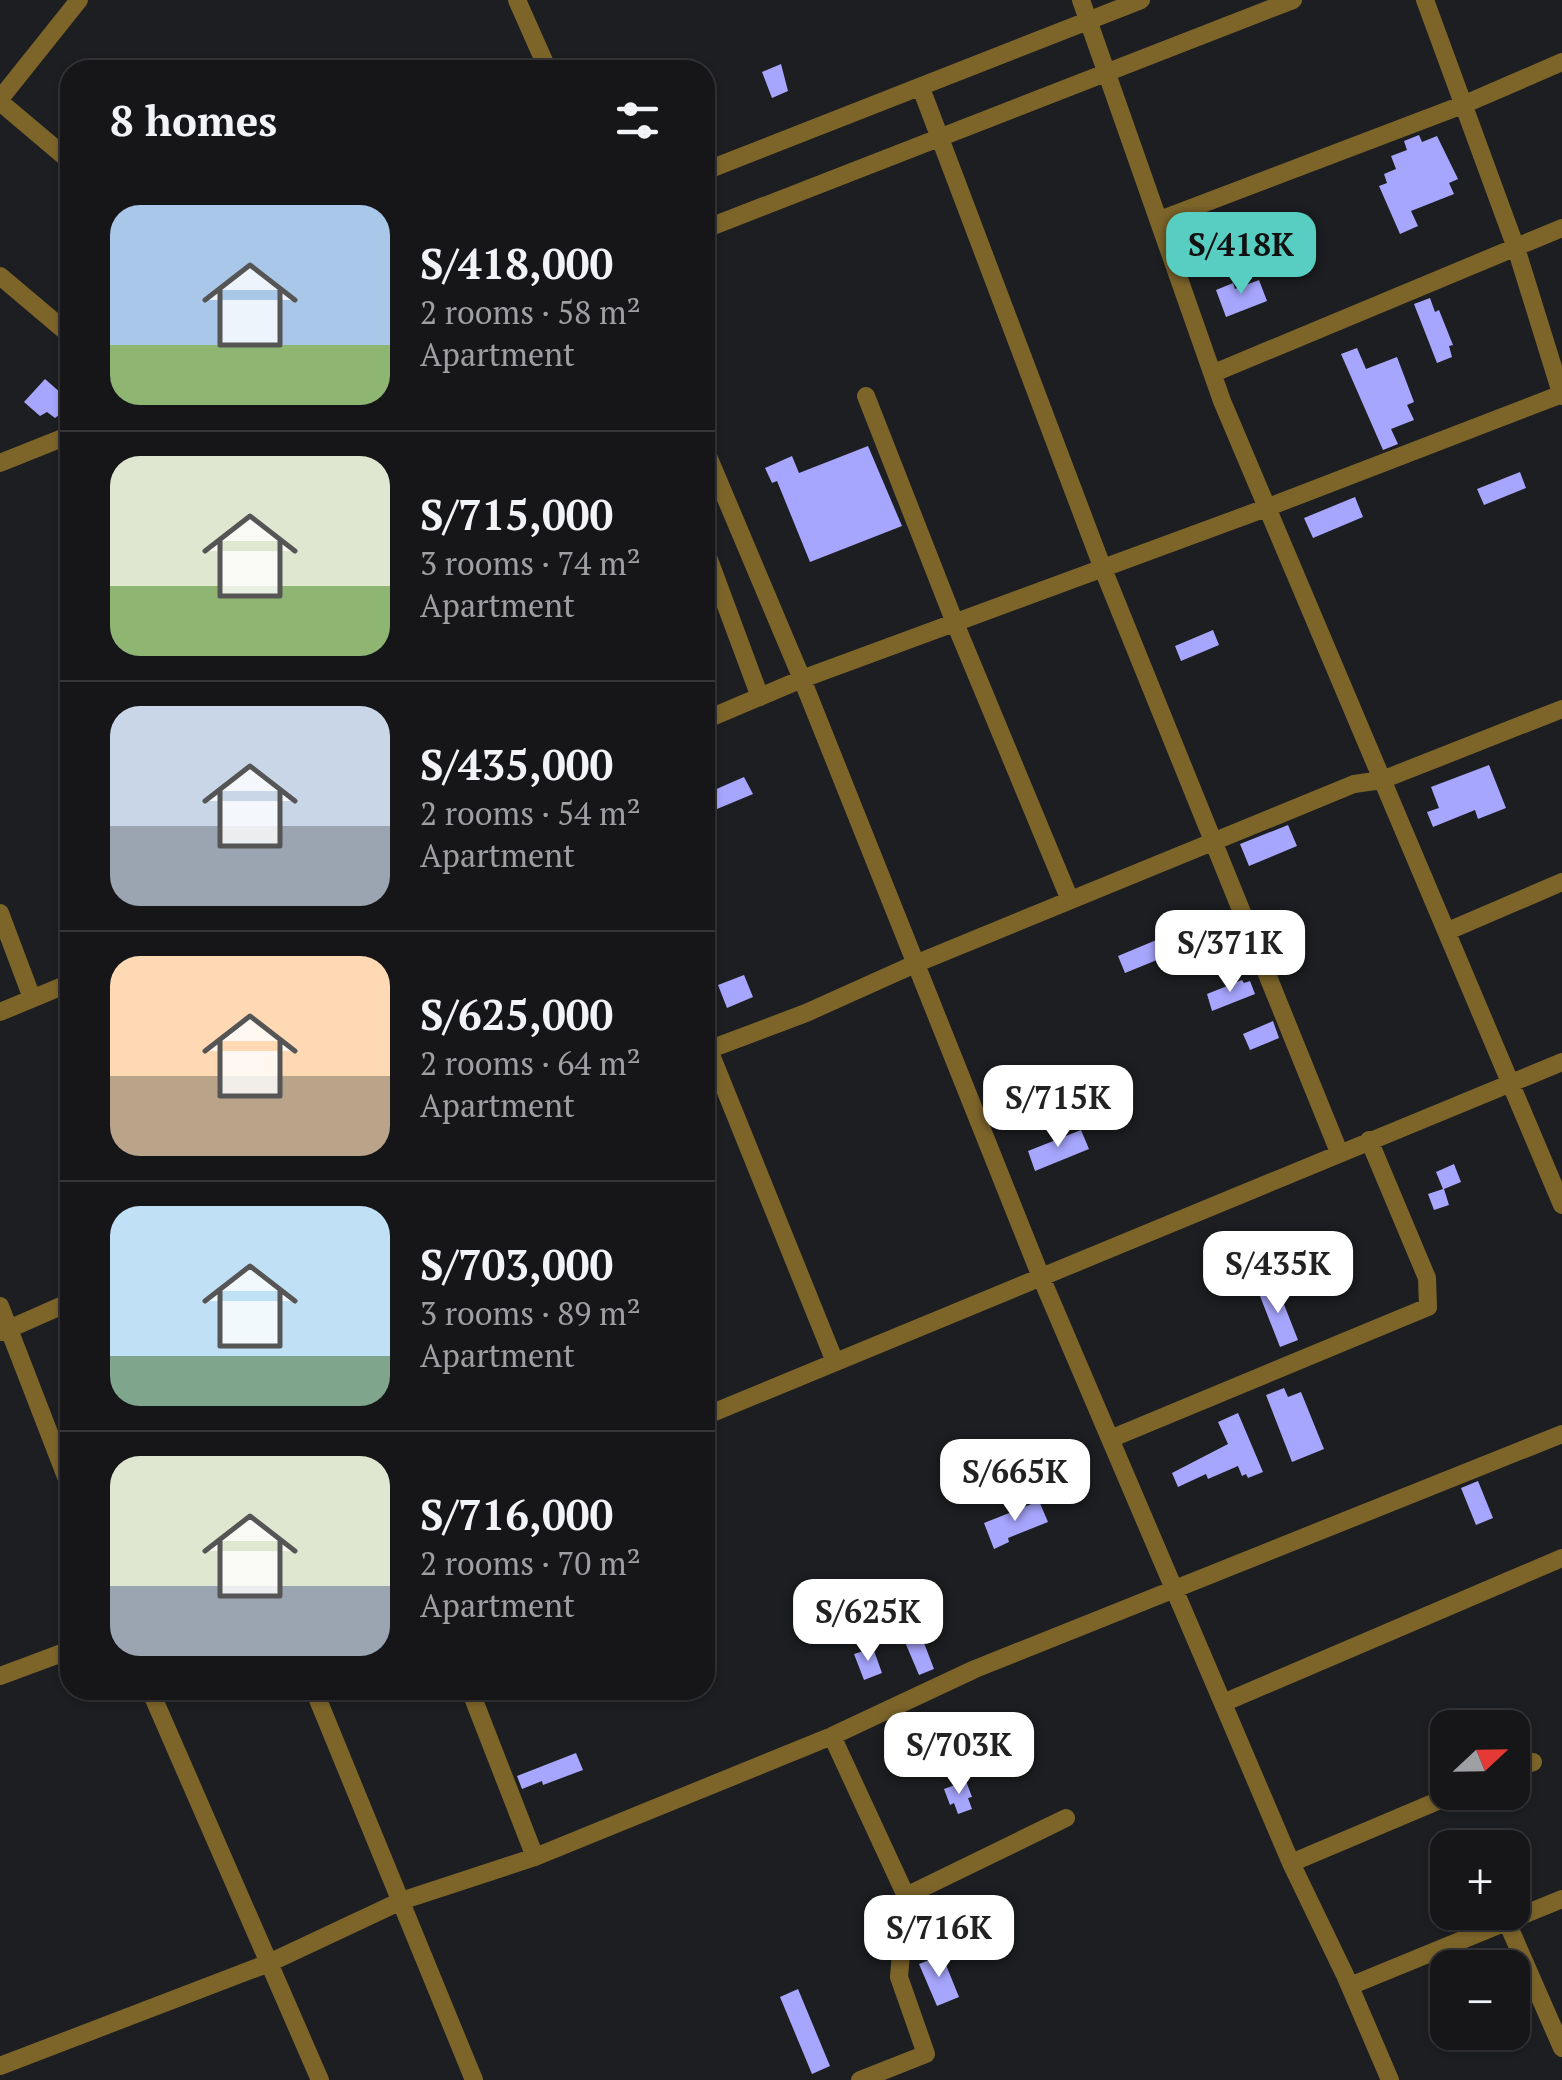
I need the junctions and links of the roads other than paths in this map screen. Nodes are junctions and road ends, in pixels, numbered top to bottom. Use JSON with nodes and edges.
{"nodes":[{"id":1,"x":79,"y":0,"type":"edge"},
{"id":2,"x":517,"y":0,"type":"edge"},
{"id":3,"x":1081,"y":0,"type":"edge"},
{"id":4,"x":1141,"y":0,"type":"edge"},
{"id":5,"x":1293,"y":0,"type":"edge"},
{"id":6,"x":1424,"y":0,"type":"edge"},
{"id":7,"x":1089,"y":21,"type":"junction"},
{"id":8,"x":544,"y":60,"type":"edge"},
{"id":9,"x":1562,"y":62,"type":"edge"},
{"id":10,"x":1107,"y":73,"type":"junction"},
{"id":11,"x":920,"y":88,"type":"junction"},
{"id":12,"x":0,"y":100,"type":"edge"},
{"id":13,"x":1465,"y":104,"type":"junction"},
{"id":14,"x":939,"y":138,"type":"junction"},
{"id":15,"x":60,"y":152,"type":"edge"},
{"id":16,"x":715,"y":167,"type":"edge"},
{"id":17,"x":1160,"y":220,"type":"junction"},
{"id":18,"x":715,"y":225,"type":"edge"},
{"id":19,"x":1562,"y":228,"type":"edge"},
{"id":20,"x":1516,"y":248,"type":"junction"},
{"id":21,"x":0,"y":276,"type":"edge"},
{"id":22,"x":60,"y":327,"type":"edge"},
{"id":23,"x":1214,"y":373,"type":"junction"},
{"id":24,"x":1562,"y":394,"type":"edge"},
{"id":25,"x":866,"y":396,"type":"dead end"},
{"id":26,"x":60,"y":439,"type":"edge"},
{"id":27,"x":0,"y":464,"type":"edge"},
{"id":28,"x":715,"y":474,"type":"edge"},
{"id":29,"x":1266,"y":508,"type":"junction"},
{"id":30,"x":1102,"y":569,"type":"junction"},
{"id":31,"x":715,"y":576,"type":"edge"},
{"id":32,"x":955,"y":623,"type":"junction"},
{"id":33,"x":802,"y":679,"type":"junction"},
{"id":34,"x":760,"y":697,"type":"junction"},
{"id":35,"x":1562,"y":709,"type":"edge"},
{"id":36,"x":715,"y":716,"type":"edge"},
{"id":37,"x":1382,"y":780,"type":"junction"},
{"id":38,"x":1213,"y":841,"type":"junction"},
{"id":39,"x":1562,"y":882,"type":"edge"},
{"id":40,"x":1070,"y":900,"type":"junction"},
{"id":41,"x":0,"y":913,"type":"edge"},
{"id":42,"x":1448,"y":932,"type":"junction"},
{"id":43,"x":915,"y":964,"type":"junction"},
{"id":44,"x":60,"y":987,"type":"edge"},
{"id":45,"x":32,"y":998,"type":"junction"},
{"id":46,"x":0,"y":1012,"type":"edge"},
{"id":47,"x":715,"y":1043,"type":"edge"},
{"id":48,"x":1562,"y":1062,"type":"edge"},
{"id":49,"x":715,"y":1069,"type":"edge"},
{"id":50,"x":1512,"y":1081,"type":"junction"},
{"id":51,"x":1369,"y":1140,"type":"junction"},
{"id":52,"x":1340,"y":1152,"type":"junction"},
{"id":53,"x":1562,"y":1205,"type":"edge"},
{"id":54,"x":1041,"y":1276,"type":"junction"},
{"id":55,"x":0,"y":1306,"type":"edge"},
{"id":56,"x":60,"y":1306,"type":"edge"},
{"id":57,"x":5,"y":1330,"type":"edge"},
{"id":58,"x":835,"y":1362,"type":"junction"},
{"id":59,"x":715,"y":1412,"type":"edge"},
{"id":60,"x":1562,"y":1434,"type":"edge"},
{"id":61,"x":1110,"y":1438,"type":"junction"},
{"id":62,"x":60,"y":1464,"type":"edge"},
{"id":63,"x":1562,"y":1558,"type":"edge"},
{"id":64,"x":1175,"y":1592,"type":"junction"},
{"id":65,"x":60,"y":1654,"type":"edge"},
{"id":66,"x":0,"y":1676,"type":"edge"},
{"id":67,"x":154,"y":1700,"type":"edge"},
{"id":68,"x":318,"y":1700,"type":"edge"},
{"id":69,"x":474,"y":1700,"type":"edge"},
{"id":70,"x":1223,"y":1703,"type":"junction"},
{"id":71,"x":832,"y":1736,"type":"junction"},
{"id":72,"x":1533,"y":1762,"type":"dead end"},
{"id":73,"x":1530,"y":1763,"type":"edge"},
{"id":74,"x":1430,"y":1804,"type":"edge"},
{"id":75,"x":1066,"y":1818,"type":"dead end"},
{"id":76,"x":535,"y":1857,"type":"junction"},
{"id":77,"x":1292,"y":1863,"type":"junction"},
{"id":78,"x":906,"y":1896,"type":"junction"},
{"id":79,"x":1562,"y":1899,"type":"edge"},
{"id":80,"x":401,"y":1900,"type":"junction"},
{"id":81,"x":1530,"y":1912,"type":"edge"},
{"id":82,"x":1486,"y":1930,"type":"edge"},
{"id":83,"x":1510,"y":1930,"type":"edge"},
{"id":84,"x":268,"y":1963,"type":"junction"},
{"id":85,"x":1350,"y":1986,"type":"junction"},
{"id":86,"x":1562,"y":2048,"type":"edge"},
{"id":87,"x":0,"y":2066,"type":"edge"},
{"id":88,"x":320,"y":2080,"type":"edge"},
{"id":89,"x":474,"y":2080,"type":"edge"},
{"id":90,"x":860,"y":2080,"type":"edge"},
{"id":91,"x":1390,"y":2080,"type":"edge"}],
"edges":[{"from":1,"to":12,"type":"street"},
{"from":2,"to":8,"type":"street"},
{"from":3,"to":7,"type":"street"},
{"from":4,"to":7,"type":"street"},
{"from":5,"to":10,"type":"street"},
{"from":6,"to":13,"type":"street"},
{"from":7,"to":10,"type":"street"},
{"from":7,"to":11,"type":"street"},
{"from":9,"to":13,"type":"street"},
{"from":10,"to":14,"type":"street"},
{"from":10,"to":17,"type":"street"},
{"from":11,"to":14,"type":"street"},
{"from":11,"to":16,"type":"street"},
{"from":12,"to":15,"type":"street"},
{"from":13,"to":17,"type":"street"},
{"from":13,"to":20,"type":"street"},
{"from":14,"to":18,"type":"street"},
{"from":14,"to":30,"type":"street"},
{"from":17,"to":23,"type":"street"},
{"from":19,"to":20,"type":"street"},
{"from":20,"to":23,"type":"street"},
{"from":20,"to":24,"type":"street"},
{"from":21,"to":22,"type":"street"},
{"from":23,"to":29,"type":"street"},
{"from":24,"to":29,"type":"street"},
{"from":25,"to":32,"type":"street"},
{"from":26,"to":27,"type":"street"},
{"from":28,"to":33,"type":"street"},
{"from":29,"to":30,"type":"street"},
{"from":29,"to":37,"type":"street"},
{"from":30,"to":32,"type":"street"},
{"from":30,"to":38,"type":"street"},
{"from":31,"to":34,"type":"street"},
{"from":32,"to":33,"type":"street"},
{"from":32,"to":40,"type":"street"},
{"from":33,"to":34,"type":"street"},
{"from":33,"to":43,"type":"street"},
{"from":34,"to":36,"type":"street"},
{"from":35,"to":37,"type":"street"},
{"from":37,"to":38,"type":"street"},
{"from":37,"to":42,"type":"street"},
{"from":38,"to":40,"type":"street"},
{"from":38,"to":52,"type":"street"},
{"from":39,"to":42,"type":"street"},
{"from":40,"to":43,"type":"street"},
{"from":41,"to":45,"type":"street"},
{"from":42,"to":50,"type":"street"},
{"from":43,"to":47,"type":"street"},
{"from":43,"to":54,"type":"street"},
{"from":44,"to":45,"type":"street"},
{"from":45,"to":46,"type":"street"},
{"from":48,"to":50,"type":"street"},
{"from":49,"to":58,"type":"street"},
{"from":50,"to":51,"type":"street"},
{"from":50,"to":53,"type":"street"},
{"from":51,"to":52,"type":"street"},
{"from":51,"to":61,"type":"street"},
{"from":52,"to":54,"type":"street"},
{"from":54,"to":58,"type":"street"},
{"from":54,"to":61,"type":"street"},
{"from":55,"to":57,"type":"street"},
{"from":56,"to":57,"type":"street"},
{"from":57,"to":62,"type":"street"},
{"from":58,"to":59,"type":"street"},
{"from":60,"to":64,"type":"street"},
{"from":61,"to":64,"type":"street"},
{"from":63,"to":70,"type":"street"},
{"from":64,"to":70,"type":"street"},
{"from":64,"to":71,"type":"street"},
{"from":65,"to":66,"type":"street"},
{"from":67,"to":84,"type":"street"},
{"from":68,"to":80,"type":"street"},
{"from":69,"to":76,"type":"street"},
{"from":70,"to":77,"type":"street"},
{"from":71,"to":76,"type":"street"},
{"from":71,"to":78,"type":"street"},
{"from":72,"to":73,"type":"street"},
{"from":74,"to":77,"type":"street"},
{"from":75,"to":78,"type":"street"},
{"from":76,"to":80,"type":"street"},
{"from":77,"to":85,"type":"street"},
{"from":78,"to":90,"type":"street"},
{"from":79,"to":81,"type":"street"},
{"from":80,"to":84,"type":"street"},
{"from":80,"to":89,"type":"street"},
{"from":82,"to":85,"type":"street"},
{"from":83,"to":86,"type":"street"},
{"from":84,"to":87,"type":"street"},
{"from":84,"to":88,"type":"street"},
{"from":85,"to":91,"type":"street"}]}
